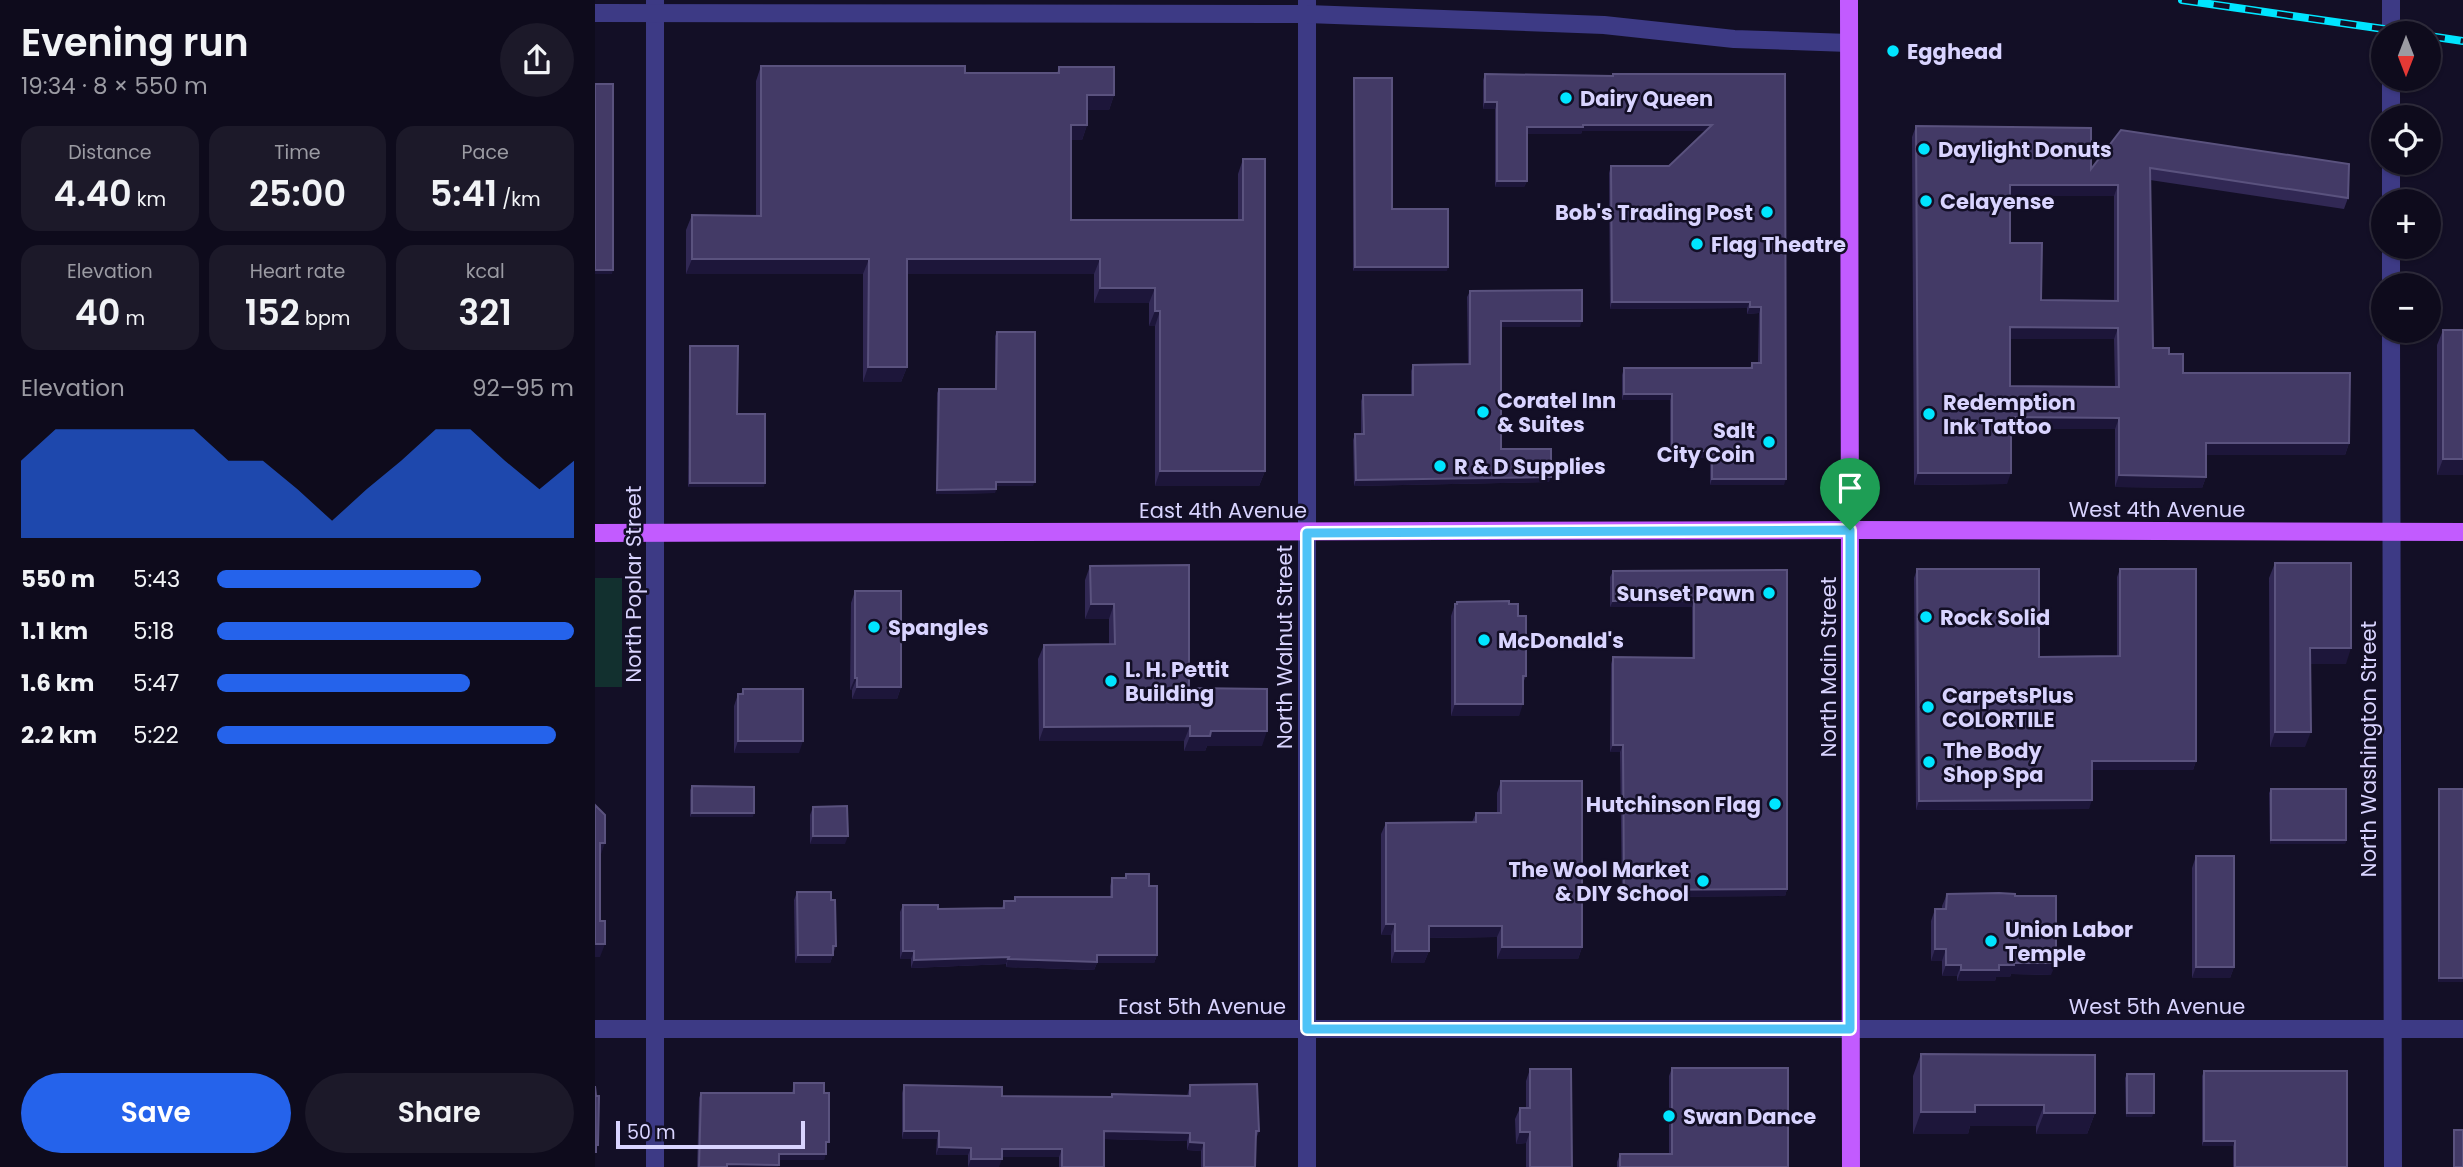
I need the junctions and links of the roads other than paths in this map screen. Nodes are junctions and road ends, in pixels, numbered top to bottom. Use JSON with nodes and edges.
{"nodes":[{"id":1,"x":1849,"y":0,"type":"edge"},
{"id":2,"x":2391,"y":0,"type":"edge"},
{"id":3,"x":655,"y":7,"type":"edge"},
{"id":4,"x":1307,"y":7,"type":"edge"},
{"id":5,"x":595,"y":13,"type":"edge"},
{"id":6,"x":2391,"y":21,"type":"edge"},
{"id":7,"x":1849,"y":43,"type":"junction"},
{"id":8,"x":2391,"y":343,"type":"edge"},
{"id":9,"x":1850,"y":530,"type":"junction"},
{"id":10,"x":2391,"y":532,"type":"junction"},
{"id":11,"x":2463,"y":532,"type":"edge"},
{"id":12,"x":595,"y":533,"type":"edge"},
{"id":13,"x":655,"y":533,"type":"junction"},
{"id":14,"x":1307,"y":533,"type":"junction"},
{"id":15,"x":595,"y":1028,"type":"edge"},
{"id":16,"x":655,"y":1028,"type":"junction"},
{"id":17,"x":1307,"y":1029,"type":"junction"},
{"id":18,"x":1850,"y":1029,"type":"junction"},
{"id":19,"x":2392,"y":1029,"type":"junction"},
{"id":20,"x":2463,"y":1029,"type":"edge"},
{"id":21,"x":655,"y":1167,"type":"edge"},
{"id":22,"x":1307,"y":1167,"type":"edge"},
{"id":23,"x":1851,"y":1167,"type":"edge"},
{"id":24,"x":2393,"y":1167,"type":"edge"}],
"edges":[{"from":1,"to":7,"type":"main road","name":"North Main Street"},
{"from":2,"to":6,"type":"street"},
{"from":3,"to":4,"type":"street"},
{"from":3,"to":5,"type":"street"},
{"from":3,"to":13,"type":"street","name":"North Poplar Street"},
{"from":4,"to":7,"type":"street"},
{"from":4,"to":14,"type":"street","name":"North Walnut Street"},
{"from":7,"to":9,"type":"main road","name":"North Main Street"},
{"from":8,"to":10,"type":"street","name":"North Washington Street"},
{"from":9,"to":10,"type":"main road","name":"West 4th Avenue"},
{"from":9,"to":14,"type":"main road","name":"East 4th Avenue"},
{"from":9,"to":18,"type":"main road","name":"North Main Street"},
{"from":10,"to":11,"type":"main road","name":"West 4th Avenue"},
{"from":10,"to":19,"type":"street","name":"North Washington Street"},
{"from":12,"to":13,"type":"main road","name":"East 4th Avenue"},
{"from":13,"to":14,"type":"main road","name":"East 4th Avenue"},
{"from":13,"to":16,"type":"street","name":"North Poplar Street"},
{"from":14,"to":17,"type":"street","name":"North Walnut Street"},
{"from":15,"to":16,"type":"street","name":"East 5th Avenue"},
{"from":16,"to":17,"type":"street","name":"East 5th Avenue"},
{"from":16,"to":21,"type":"street","name":"North Poplar Street"},
{"from":17,"to":18,"type":"street","name":"East 5th Avenue"},
{"from":17,"to":22,"type":"street","name":"North Walnut Street"},
{"from":18,"to":19,"type":"street","name":"West 5th Avenue"},
{"from":18,"to":23,"type":"main road","name":"North Main Street"},
{"from":19,"to":20,"type":"street","name":"West 5th Avenue"},
{"from":19,"to":24,"type":"street","name":"North Washington Street"}]}
